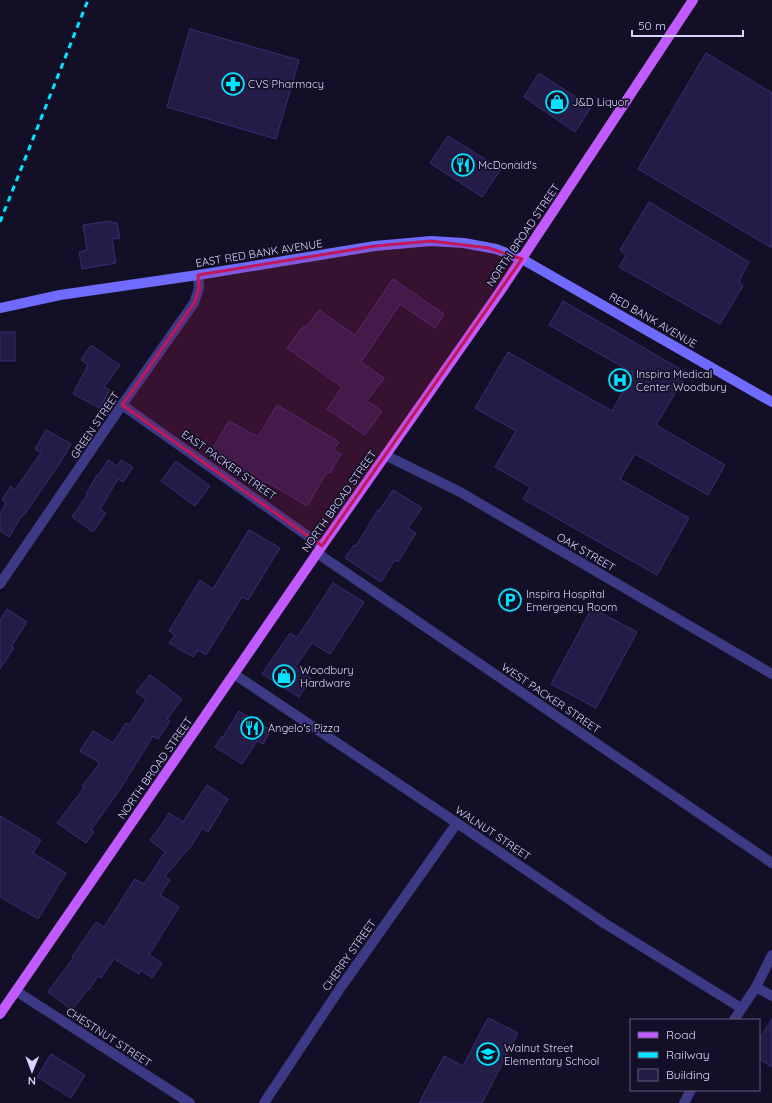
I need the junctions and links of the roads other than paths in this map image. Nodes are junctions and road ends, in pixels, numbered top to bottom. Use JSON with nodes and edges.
{"nodes":[{"id":1,"x":693,"y":0,"type":"edge"},
{"id":2,"x":522,"y":259,"type":"junction"},
{"id":3,"x":198,"y":275,"type":"junction"},
{"id":4,"x":0,"y":308,"type":"edge"},
{"id":5,"x":772,"y":402,"type":"edge"},
{"id":6,"x":122,"y":405,"type":"junction"},
{"id":7,"x":385,"y":455,"type":"junction"},
{"id":8,"x":319,"y":549,"type":"junction"},
{"id":9,"x":0,"y":584,"type":"edge"},
{"id":10,"x":234,"y":674,"type":"junction"},
{"id":11,"x":772,"y":674,"type":"edge"},
{"id":12,"x":457,"y":822,"type":"junction"},
{"id":13,"x":772,"y":863,"type":"edge"},
{"id":14,"x":772,"y":956,"type":"edge"},
{"id":15,"x":756,"y":987,"type":"junction"},
{"id":16,"x":16,"y":991,"type":"junction"},
{"id":17,"x":772,"y":996,"type":"edge"},
{"id":18,"x":741,"y":1008,"type":"junction"},
{"id":19,"x":0,"y":1014,"type":"edge"},
{"id":20,"x":735,"y":1019,"type":"edge"},
{"id":21,"x":691,"y":1091,"type":"edge"},
{"id":22,"x":190,"y":1103,"type":"edge"},
{"id":23,"x":264,"y":1103,"type":"edge"},
{"id":24,"x":684,"y":1103,"type":"edge"}],
"edges":[{"from":1,"to":2,"type":"main road","name":"NORTH BROAD STREET"},
{"from":2,"to":3,"type":"street","name":"EAST RED BANK AVENUE"},
{"from":2,"to":5,"type":"street","name":"RED BANK AVENUE"},
{"from":2,"to":7,"type":"main road","name":"NORTH BROAD STREET"},
{"from":3,"to":4,"type":"street","name":"EAST RED BANK AVENUE"},
{"from":3,"to":6,"type":"street","name":"GREEN STREET"},
{"from":6,"to":8,"type":"street","name":"EAST PACKER STREET"},
{"from":6,"to":9,"type":"street","name":"GREEN STREET"},
{"from":7,"to":8,"type":"main road","name":"NORTH BROAD STREET"},
{"from":7,"to":11,"type":"street","name":"OAK STREET"},
{"from":8,"to":10,"type":"main road","name":"NORTH BROAD STREET"},
{"from":8,"to":13,"type":"street","name":"WEST PACKER STREET"},
{"from":10,"to":12,"type":"street","name":"WALNUT STREET"},
{"from":10,"to":16,"type":"main road","name":"NORTH BROAD STREET"},
{"from":12,"to":18,"type":"street","name":"WALNUT STREET"},
{"from":12,"to":23,"type":"street","name":"CHERRY STREET"},
{"from":14,"to":15,"type":"street"},
{"from":15,"to":17,"type":"street"},
{"from":15,"to":18,"type":"street"},
{"from":16,"to":19,"type":"main road","name":"NORTH BROAD STREET"},
{"from":16,"to":22,"type":"street","name":"CHESTNUT STREET"},
{"from":18,"to":20,"type":"street"},
{"from":21,"to":24,"type":"street"}]}
